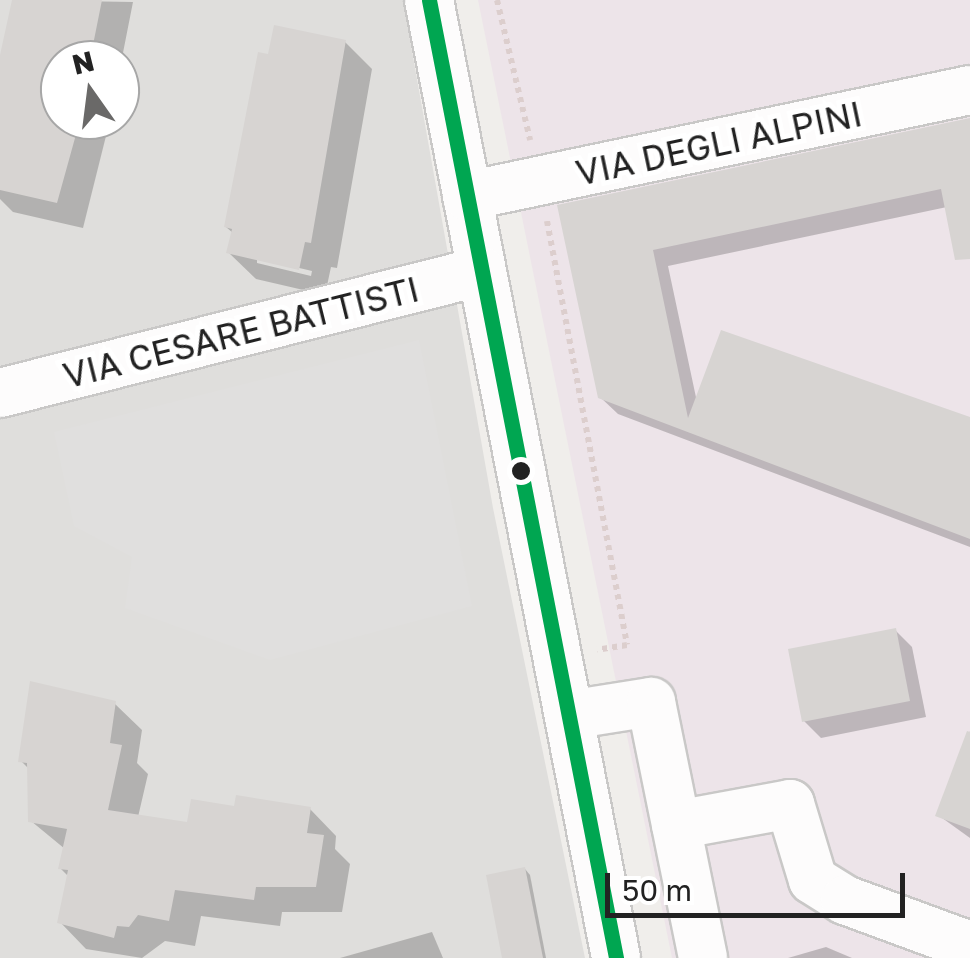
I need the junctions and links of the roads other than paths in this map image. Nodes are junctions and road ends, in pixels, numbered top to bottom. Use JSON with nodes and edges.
{"nodes":[{"id":1,"x":429,"y":0,"type":"edge"},
{"id":2,"x":970,"y":90,"type":"edge"},
{"id":3,"x":467,"y":196,"type":"junction"},
{"id":4,"x":482,"y":271,"type":"junction"},
{"id":5,"x":0,"y":393,"type":"edge"},
{"id":6,"x":569,"y":715,"type":"junction"},
{"id":7,"x":676,"y":825,"type":"junction"},
{"id":8,"x":970,"y":946,"type":"edge"},
{"id":9,"x":616,"y":958,"type":"edge"},
{"id":10,"x":703,"y":958,"type":"edge"}],
"edges":[{"from":1,"to":3,"type":"street"},
{"from":2,"to":3,"type":"street","name":"VIA DEGLI ALPINI"},
{"from":3,"to":4,"type":"street"},
{"from":4,"to":5,"type":"street","name":"VIA CESARE BATTISTI"},
{"from":4,"to":6,"type":"street"},
{"from":6,"to":7,"type":"street"},
{"from":6,"to":9,"type":"street"},
{"from":7,"to":8,"type":"street"},
{"from":7,"to":10,"type":"street"}]}
